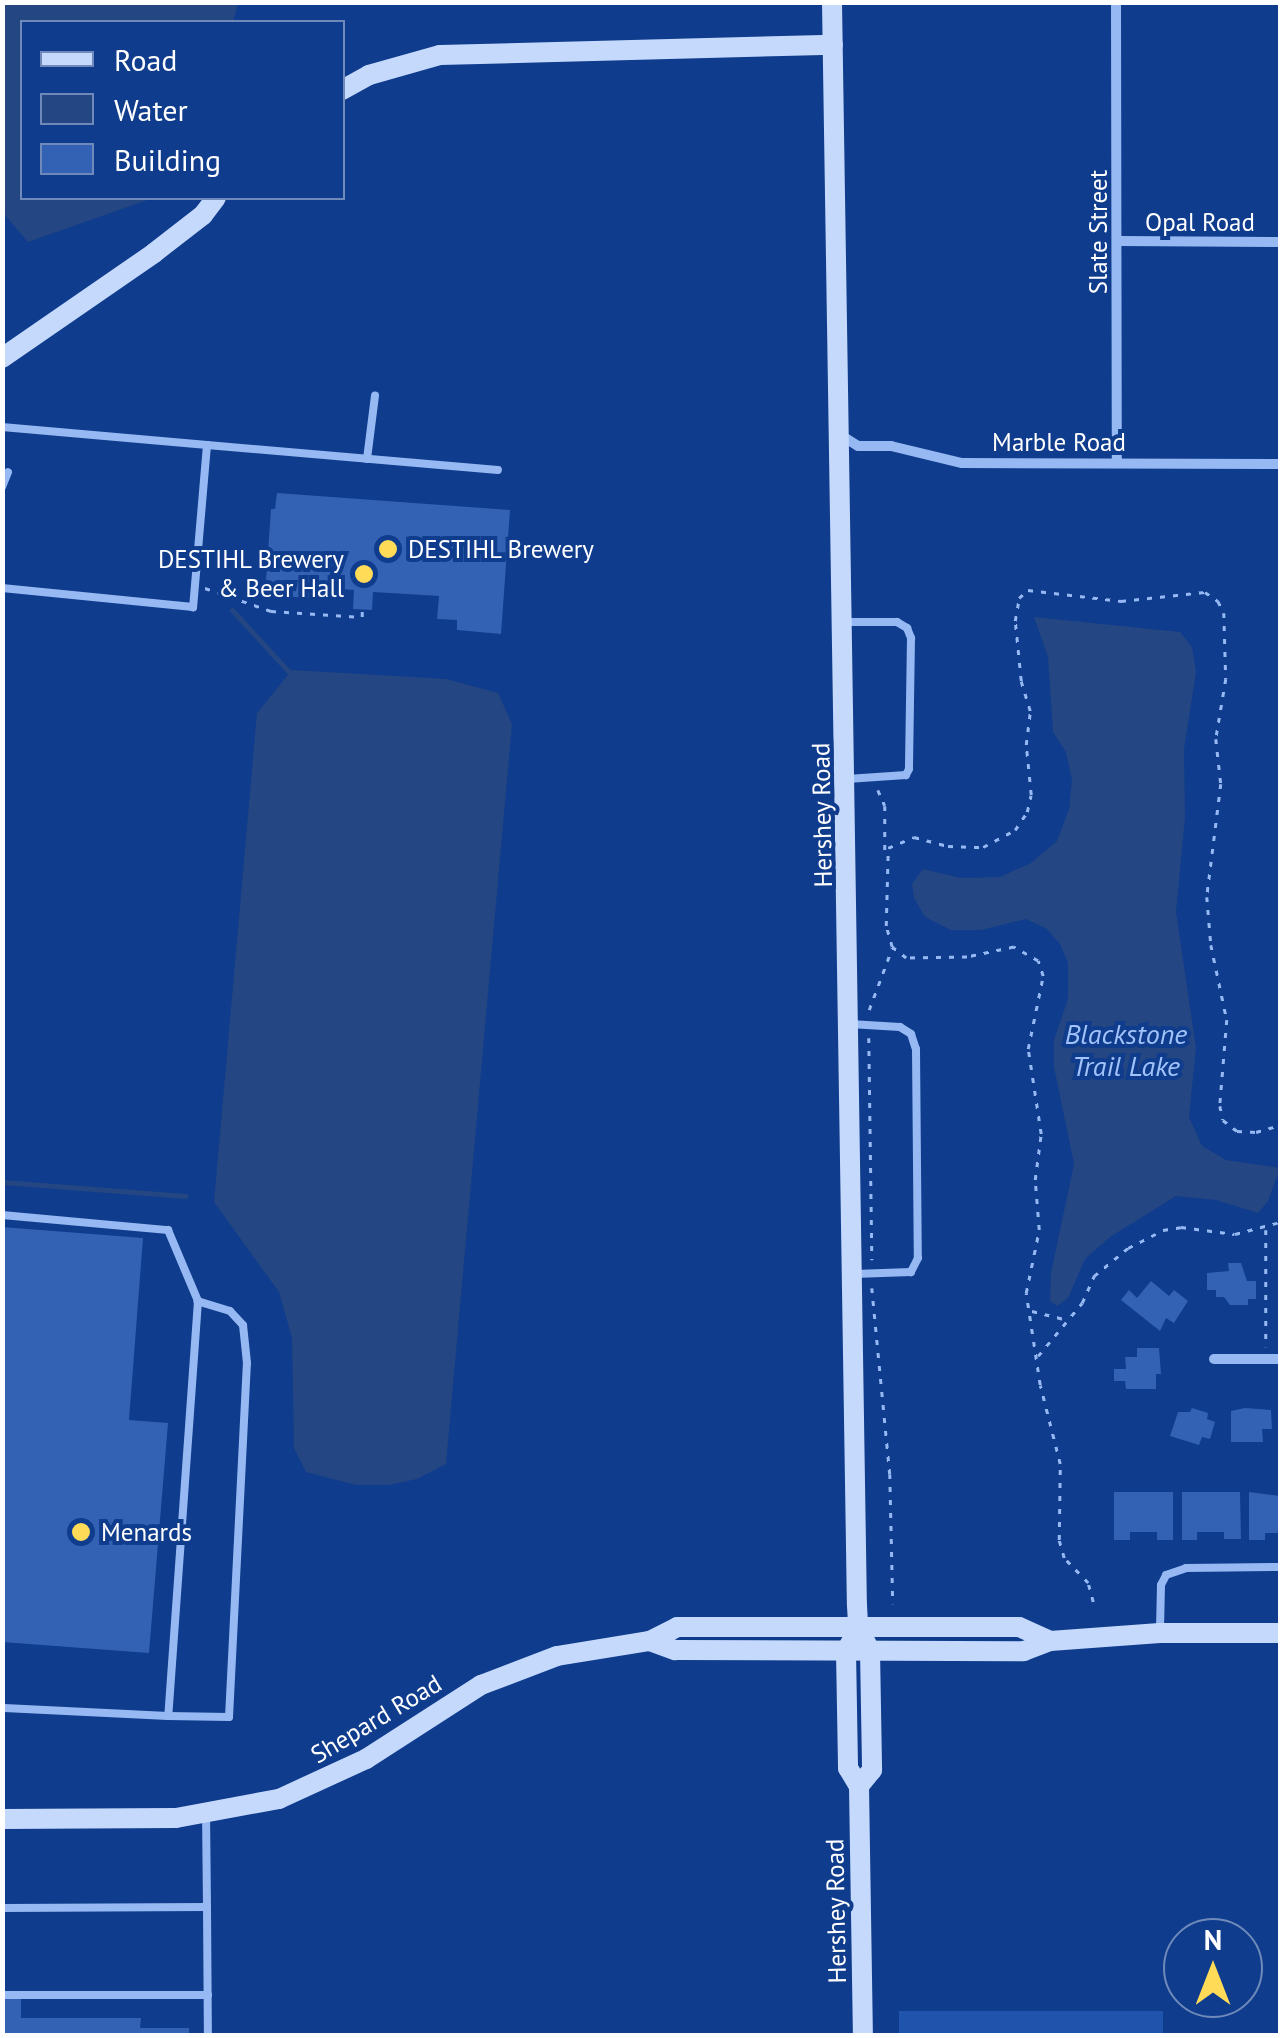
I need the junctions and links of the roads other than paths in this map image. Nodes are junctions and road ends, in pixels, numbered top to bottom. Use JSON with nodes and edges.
{"nodes":[{"id":1,"x":832,"y":2,"type":"edge"},
{"id":2,"x":1116,"y":2,"type":"edge"},
{"id":3,"x":833,"y":45,"type":"junction"},
{"id":4,"x":345,"y":88,"type":"edge"},
{"id":5,"x":215,"y":200,"type":"edge"},
{"id":6,"x":1119,"y":242,"type":"junction"},
{"id":7,"x":1280,"y":242,"type":"edge"},
{"id":8,"x":2,"y":358,"type":"edge"},
{"id":9,"x":375,"y":396,"type":"dead end"},
{"id":10,"x":2,"y":427,"type":"edge"},
{"id":11,"x":842,"y":436,"type":"junction"},
{"id":12,"x":207,"y":445,"type":"junction"},
{"id":13,"x":367,"y":459,"type":"junction"},
{"id":14,"x":1117,"y":462,"type":"junction"},
{"id":15,"x":1280,"y":464,"type":"edge"},
{"id":16,"x":498,"y":470,"type":"dead end"},
{"id":17,"x":8,"y":472,"type":"dead end"},
{"id":18,"x":2,"y":487,"type":"edge"},
{"id":19,"x":2,"y":588,"type":"edge"},
{"id":20,"x":844,"y":622,"type":"junction"},
{"id":21,"x":846,"y":779,"type":"junction"},
{"id":22,"x":850,"y":1024,"type":"junction"},
{"id":23,"x":2,"y":1215,"type":"edge"},
{"id":24,"x":854,"y":1274,"type":"junction"},
{"id":25,"x":198,"y":1301,"type":"junction"},
{"id":26,"x":1280,"y":1358,"type":"edge"},
{"id":27,"x":1214,"y":1359,"type":"dead end"},
{"id":28,"x":1280,"y":1568,"type":"edge"},
{"id":29,"x":858,"y":1627,"type":"junction"},
{"id":30,"x":1280,"y":1633,"type":"edge"},
{"id":31,"x":1160,"y":1634,"type":"junction"},
{"id":32,"x":650,"y":1641,"type":"junction"},
{"id":33,"x":1050,"y":1641,"type":"junction"},
{"id":34,"x":870,"y":1651,"type":"junction"},
{"id":35,"x":846,"y":1652,"type":"junction"},
{"id":36,"x":4,"y":1708,"type":"edge"},
{"id":37,"x":168,"y":1716,"type":"junction"},
{"id":38,"x":859,"y":1786,"type":"junction"},
{"id":39,"x":206,"y":1814,"type":"junction"},
{"id":40,"x":2,"y":1819,"type":"edge"},
{"id":41,"x":207,"y":1907,"type":"junction"},
{"id":42,"x":2,"y":1908,"type":"edge"},
{"id":43,"x":2,"y":1995,"type":"edge"},
{"id":44,"x":208,"y":1995,"type":"junction"},
{"id":45,"x":208,"y":2036,"type":"edge"},
{"id":46,"x":863,"y":2036,"type":"edge"}],
"edges":[{"from":1,"to":3,"type":"street","name":"Hershey Road"},
{"from":2,"to":6,"type":"street","name":"Slate Street"},
{"from":3,"to":4,"type":"street"},
{"from":3,"to":11,"type":"street","name":"Hershey Road"},
{"from":5,"to":8,"type":"street"},
{"from":6,"to":7,"type":"street","name":"Opal Road"},
{"from":6,"to":14,"type":"street","name":"Slate Street"},
{"from":9,"to":13,"type":"lane"},
{"from":10,"to":12,"type":"lane"},
{"from":11,"to":14,"type":"street","name":"Marble Road"},
{"from":11,"to":20,"type":"street","name":"Hershey Road"},
{"from":12,"to":13,"type":"lane"},
{"from":12,"to":19,"type":"lane"},
{"from":13,"to":16,"type":"lane"},
{"from":14,"to":15,"type":"street","name":"Marble Road"},
{"from":17,"to":18,"type":"lane"},
{"from":20,"to":21,"type":"street","name":"Hershey Road"},
{"from":20,"to":21,"type":"lane"},
{"from":21,"to":22,"type":"street","name":"Hershey Road"},
{"from":22,"to":24,"type":"street","name":"Hershey Road"},
{"from":22,"to":24,"type":"lane"},
{"from":23,"to":25,"type":"lane"},
{"from":24,"to":29,"type":"street","name":"Hershey Road"},
{"from":25,"to":37,"type":"lane"},
{"from":25,"to":37,"type":"lane"},
{"from":26,"to":27,"type":"street"},
{"from":28,"to":31,"type":"lane"},
{"from":29,"to":32,"type":"street","name":"Shepard Road"},
{"from":29,"to":33,"type":"street","name":"Shepard Road"},
{"from":29,"to":34,"type":"street","name":"Hershey Road"},
{"from":29,"to":35,"type":"street","name":"Hershey Road"},
{"from":30,"to":31,"type":"street","name":"Shepard Road"},
{"from":31,"to":33,"type":"street","name":"Shepard Road"},
{"from":32,"to":35,"type":"street","name":"Shepard Road"},
{"from":32,"to":39,"type":"street","name":"Shepard Road"},
{"from":33,"to":34,"type":"street","name":"Shepard Road"},
{"from":34,"to":35,"type":"street","name":"Shepard Road"},
{"from":34,"to":38,"type":"street","name":"Hershey Road"},
{"from":35,"to":38,"type":"street","name":"Hershey Road"},
{"from":36,"to":37,"type":"lane"},
{"from":38,"to":46,"type":"street","name":"Hershey Road"},
{"from":39,"to":40,"type":"street","name":"Shepard Road"},
{"from":39,"to":41,"type":"lane"},
{"from":41,"to":42,"type":"lane"},
{"from":41,"to":44,"type":"lane"},
{"from":43,"to":44,"type":"lane"},
{"from":44,"to":45,"type":"lane"}]}
